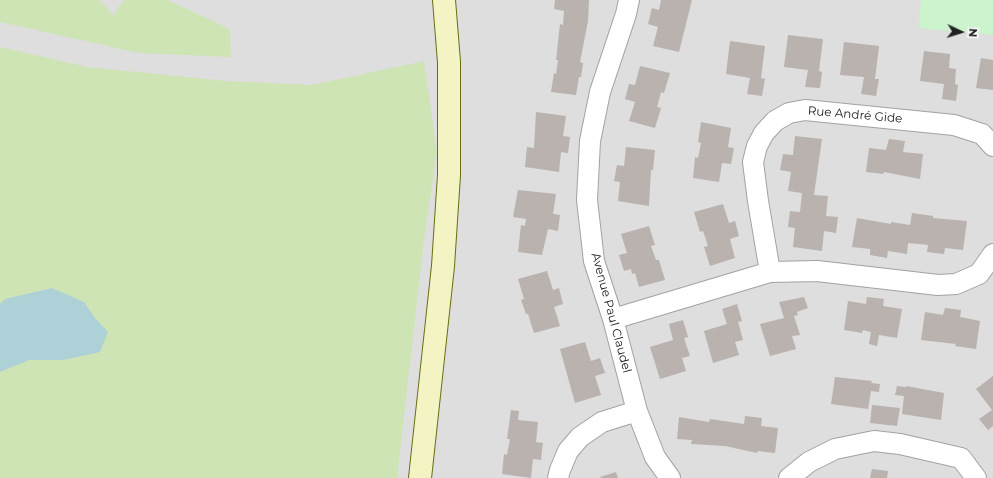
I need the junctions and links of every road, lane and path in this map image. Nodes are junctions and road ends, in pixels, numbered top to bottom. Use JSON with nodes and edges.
{"nodes":[{"id":1,"x":629,"y":0,"type":"edge"},
{"id":2,"x":443,"y":3,"type":"edge"},
{"id":3,"x":993,"y":146,"type":"edge"},
{"id":4,"x":993,"y":254,"type":"edge"},
{"id":5,"x":770,"y":272,"type":"junction"},
{"id":6,"x":613,"y":319,"type":"junction"},
{"id":7,"x":637,"y":411,"type":"junction"},
{"id":8,"x":420,"y":478,"type":"edge"},
{"id":9,"x":558,"y":478,"type":"edge"},
{"id":10,"x":670,"y":478,"type":"edge"},
{"id":11,"x":789,"y":478,"type":"edge"},
{"id":12,"x":976,"y":478,"type":"edge"}],
"edges":[{"from":1,"to":6,"type":"street","name":"Avenue Paul Claudel"},
{"from":2,"to":8,"type":"main road"},
{"from":3,"to":5,"type":"street","name":"Rue André Gide"},
{"from":4,"to":5,"type":"street"},
{"from":5,"to":6,"type":"street"},
{"from":6,"to":7,"type":"street","name":"Avenue Paul Claudel"},
{"from":7,"to":9,"type":"street"},
{"from":7,"to":10,"type":"street","name":"Avenue Paul Claudel"},
{"from":11,"to":12,"type":"street"}]}
